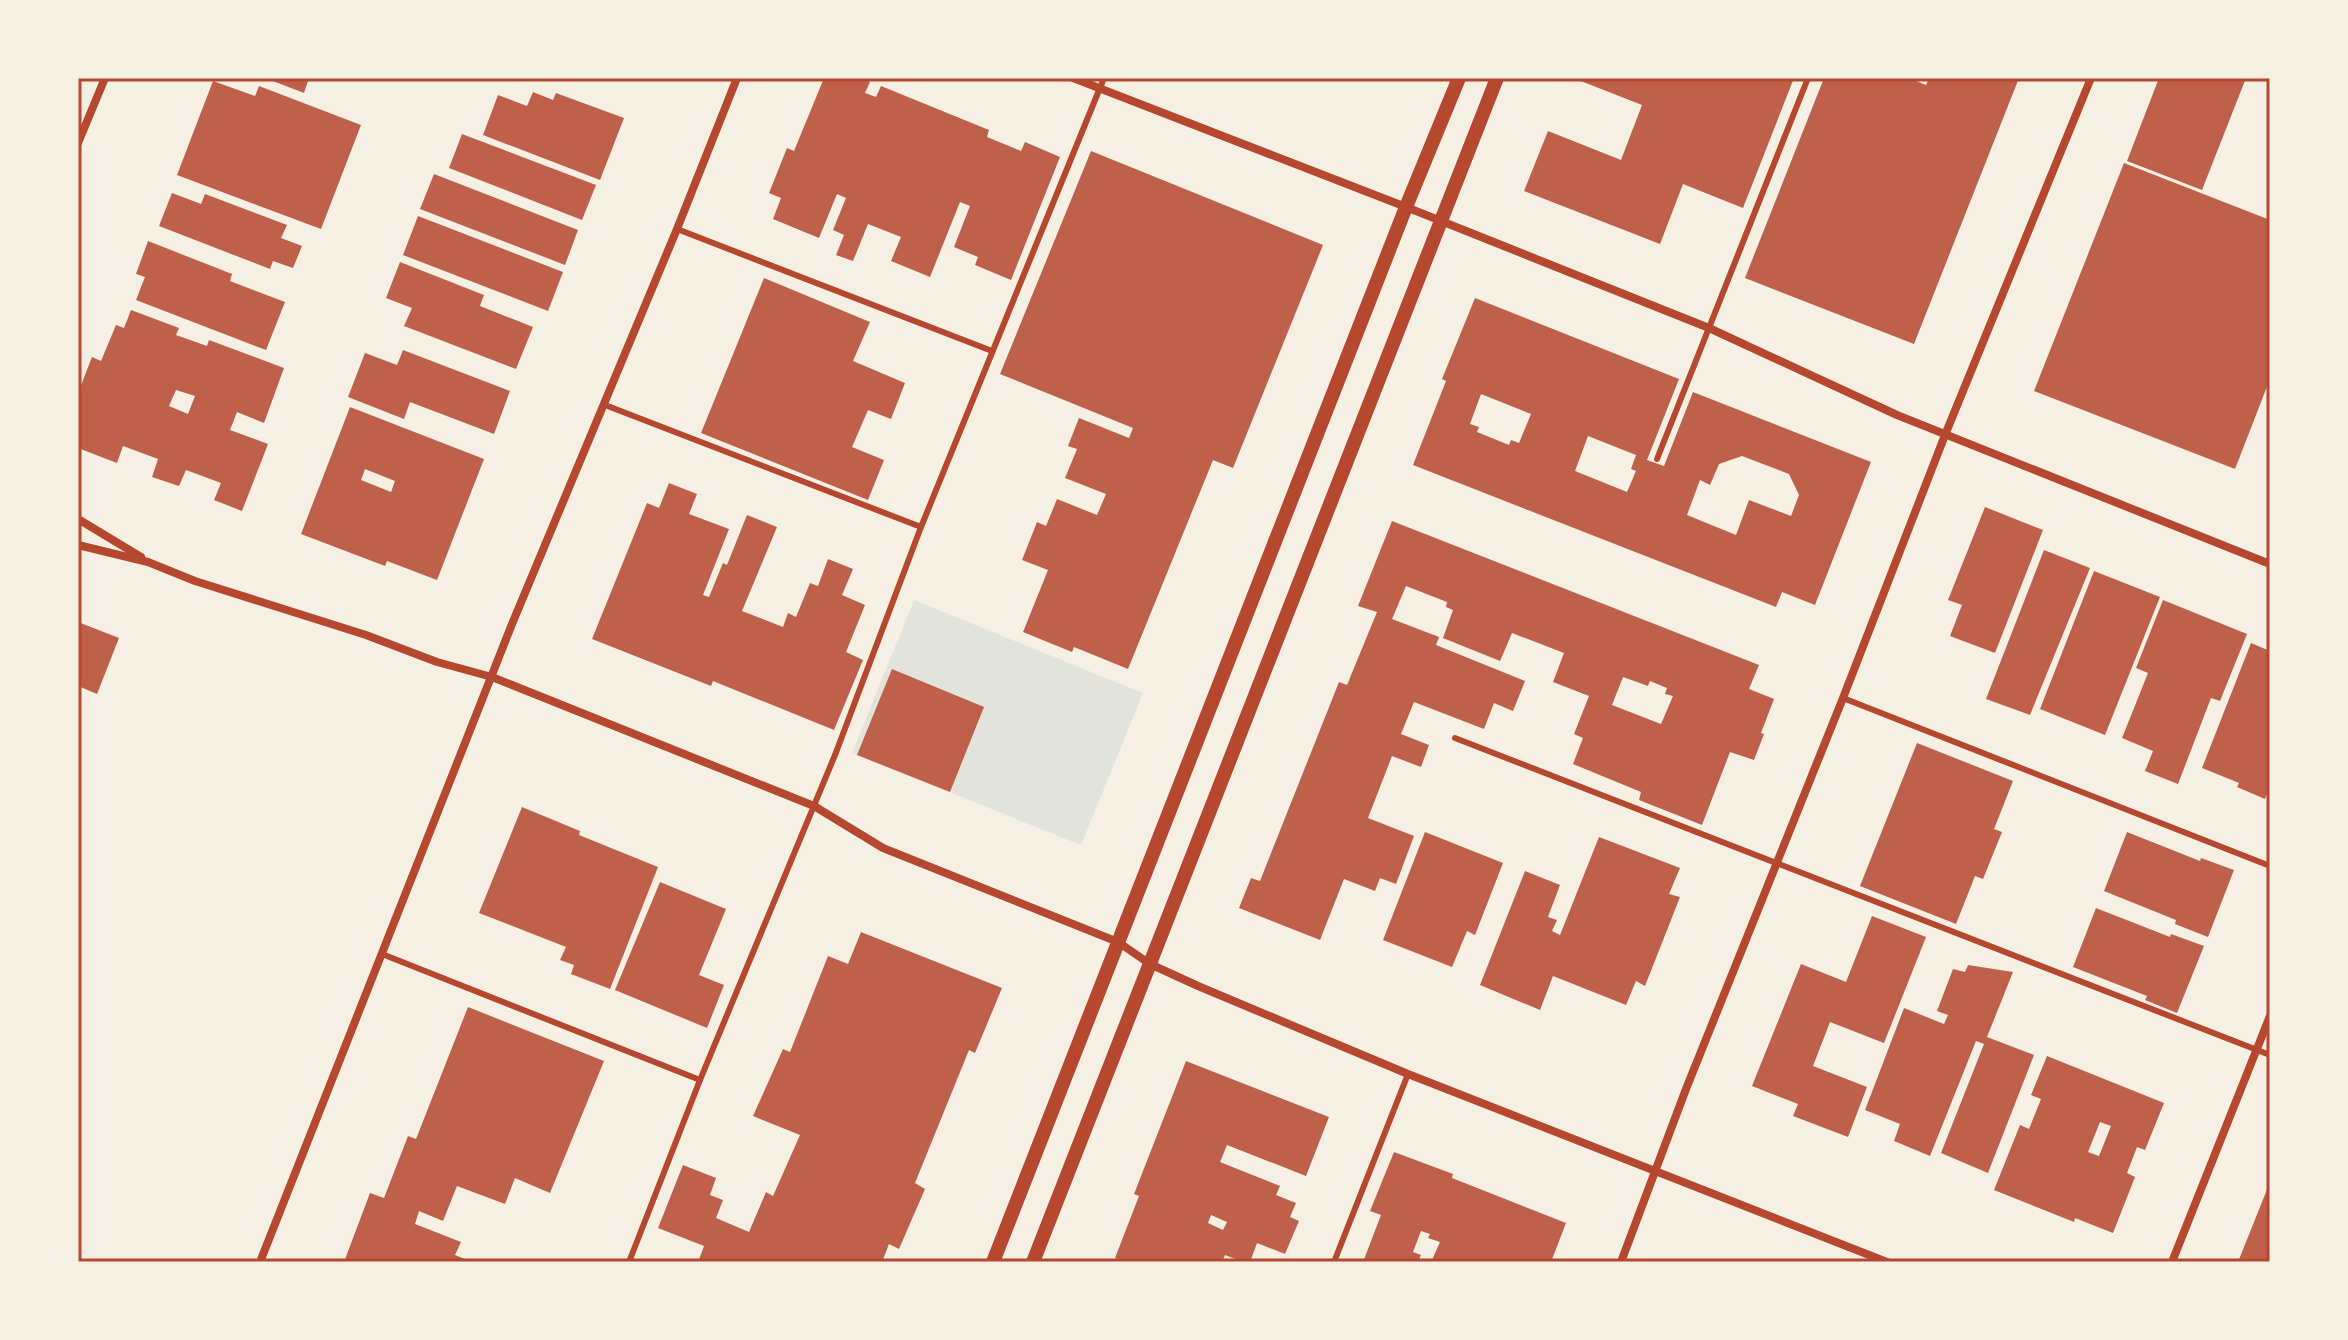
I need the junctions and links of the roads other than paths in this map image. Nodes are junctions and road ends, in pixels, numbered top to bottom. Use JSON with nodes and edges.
{"nodes":[{"id":1,"x":105,"y":78,"type":"edge"},
{"id":2,"x":737,"y":78,"type":"edge"},
{"id":3,"x":1073,"y":78,"type":"edge"},
{"id":4,"x":1104,"y":78,"type":"edge"},
{"id":5,"x":1459,"y":78,"type":"edge"},
{"id":6,"x":1497,"y":78,"type":"edge"},
{"id":7,"x":1808,"y":78,"type":"edge"},
{"id":8,"x":2091,"y":78,"type":"edge"},
{"id":9,"x":1100,"y":89,"type":"junction"},
{"id":10,"x":78,"y":143,"type":"edge"},
{"id":11,"x":1406,"y":207,"type":"junction"},
{"id":12,"x":1440,"y":221,"type":"junction"},
{"id":13,"x":677,"y":229,"type":"junction"},
{"id":14,"x":1709,"y":328,"type":"junction"},
{"id":15,"x":992,"y":351,"type":"junction"},
{"id":16,"x":605,"y":405,"type":"junction"},
{"id":17,"x":1945,"y":435,"type":"junction"},
{"id":18,"x":1657,"y":459,"type":"dead end"},
{"id":19,"x":78,"y":519,"type":"edge"},
{"id":20,"x":921,"y":527,"type":"junction"},
{"id":21,"x":78,"y":545,"type":"edge"},
{"id":22,"x":148,"y":562,"type":"junction"},
{"id":23,"x":2270,"y":564,"type":"edge"},
{"id":24,"x":492,"y":677,"type":"junction"},
{"id":25,"x":1843,"y":698,"type":"junction"},
{"id":26,"x":1455,"y":738,"type":"dead end"},
{"id":27,"x":814,"y":806,"type":"junction"},
{"id":28,"x":1777,"y":862,"type":"junction"},
{"id":29,"x":2270,"y":866,"type":"edge"},
{"id":30,"x":1118,"y":942,"type":"junction"},
{"id":31,"x":382,"y":954,"type":"junction"},
{"id":32,"x":1150,"y":964,"type":"junction"},
{"id":33,"x":2270,"y":1016,"type":"edge"},
{"id":34,"x":2257,"y":1050,"type":"junction"},
{"id":35,"x":2270,"y":1055,"type":"edge"},
{"id":36,"x":1408,"y":1074,"type":"junction"},
{"id":37,"x":700,"y":1080,"type":"junction"},
{"id":38,"x":1656,"y":1171,"type":"junction"},
{"id":39,"x":260,"y":1262,"type":"edge"},
{"id":40,"x":629,"y":1262,"type":"edge"},
{"id":41,"x":993,"y":1262,"type":"edge"},
{"id":42,"x":1033,"y":1262,"type":"edge"},
{"id":43,"x":1334,"y":1262,"type":"edge"},
{"id":44,"x":1621,"y":1262,"type":"edge"},
{"id":45,"x":1887,"y":1262,"type":"edge"},
{"id":46,"x":2172,"y":1262,"type":"edge"}],
"edges":[{"from":1,"to":10,"type":"street"},
{"from":2,"to":13,"type":"street"},
{"from":3,"to":9,"type":"street"},
{"from":4,"to":9,"type":"lane"},
{"from":5,"to":11,"type":"street"},
{"from":6,"to":12,"type":"street"},
{"from":7,"to":14,"type":"lane"},
{"from":8,"to":17,"type":"street"},
{"from":9,"to":11,"type":"street"},
{"from":9,"to":15,"type":"lane"},
{"from":11,"to":12,"type":"street"},
{"from":11,"to":30,"type":"street"},
{"from":12,"to":14,"type":"street"},
{"from":12,"to":32,"type":"street"},
{"from":13,"to":15,"type":"lane"},
{"from":13,"to":16,"type":"street"},
{"from":14,"to":17,"type":"street"},
{"from":14,"to":18,"type":"lane"},
{"from":15,"to":20,"type":"lane"},
{"from":16,"to":20,"type":"lane"},
{"from":16,"to":24,"type":"street"},
{"from":17,"to":23,"type":"street"},
{"from":17,"to":25,"type":"street"},
{"from":19,"to":22,"type":"street"},
{"from":20,"to":27,"type":"lane"},
{"from":21,"to":22,"type":"street"},
{"from":22,"to":24,"type":"street"},
{"from":24,"to":27,"type":"street"},
{"from":24,"to":31,"type":"street"},
{"from":25,"to":28,"type":"street"},
{"from":25,"to":29,"type":"lane"},
{"from":26,"to":28,"type":"lane"},
{"from":27,"to":30,"type":"street"},
{"from":27,"to":37,"type":"lane"},
{"from":28,"to":34,"type":"lane"},
{"from":28,"to":38,"type":"street"},
{"from":30,"to":32,"type":"street"},
{"from":30,"to":41,"type":"street"},
{"from":31,"to":37,"type":"lane"},
{"from":31,"to":39,"type":"street"},
{"from":32,"to":36,"type":"street"},
{"from":32,"to":42,"type":"street"},
{"from":33,"to":34,"type":"street"},
{"from":34,"to":35,"type":"lane"},
{"from":34,"to":46,"type":"street"},
{"from":36,"to":38,"type":"street"},
{"from":36,"to":43,"type":"lane"},
{"from":37,"to":40,"type":"lane"},
{"from":38,"to":44,"type":"street"},
{"from":38,"to":45,"type":"street"}]}
